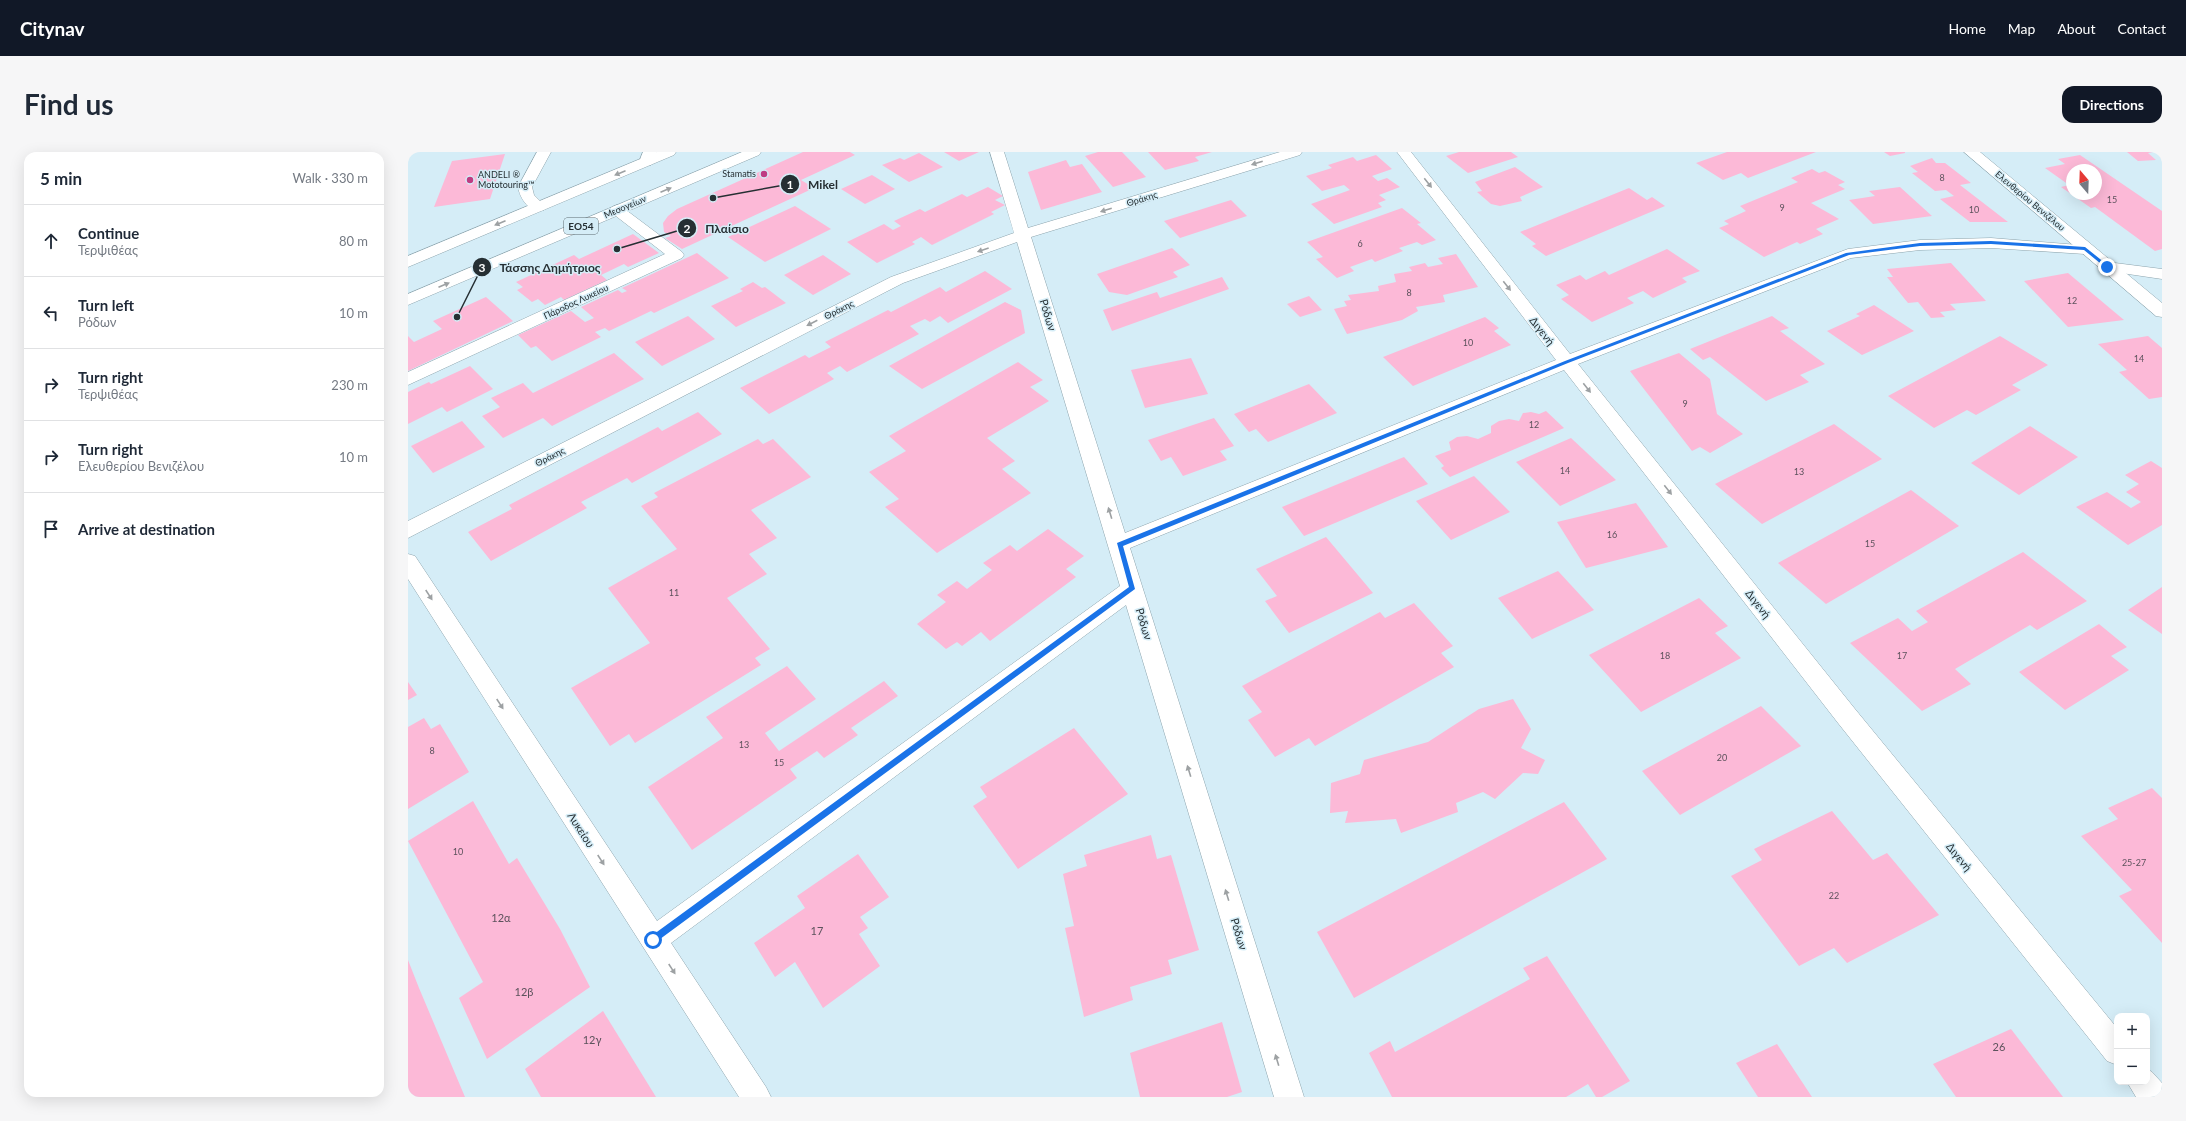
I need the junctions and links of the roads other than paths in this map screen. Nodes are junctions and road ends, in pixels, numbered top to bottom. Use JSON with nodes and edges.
{"nodes":[{"id":1,"x":544,"y":152,"type":"edge"},
{"id":2,"x":669,"y":152,"type":"edge"},
{"id":3,"x":754,"y":152,"type":"edge"},
{"id":4,"x":997,"y":152,"type":"edge"},
{"id":5,"x":1295,"y":152,"type":"edge"},
{"id":6,"x":1404,"y":152,"type":"edge"},
{"id":7,"x":1971,"y":152,"type":"edge"},
{"id":8,"x":648,"y":157,"type":"edge"},
{"id":9,"x":539,"y":207,"type":"junction"},
{"id":10,"x":617,"y":210,"type":"junction"},
{"id":11,"x":1023,"y":236,"type":"junction"},
{"id":12,"x":2085,"y":249,"type":"junction"},
{"id":13,"x":408,"y":262,"type":"edge"},
{"id":14,"x":2107,"y":267,"type":"junction"},
{"id":15,"x":2162,"y":274,"type":"edge"},
{"id":16,"x":408,"y":300,"type":"edge"},
{"id":17,"x":2162,"y":312,"type":"edge"},
{"id":18,"x":1566,"y":362,"type":"junction"},
{"id":19,"x":408,"y":379,"type":"edge"},
{"id":20,"x":408,"y":530,"type":"edge"},
{"id":21,"x":1120,"y":544,"type":"junction"},
{"id":22,"x":408,"y":562,"type":"edge"},
{"id":23,"x":1133,"y":588,"type":"junction"},
{"id":24,"x":653,"y":940,"type":"junction"},
{"id":25,"x":2115,"y":1049,"type":"edge"},
{"id":26,"x":2145,"y":1085,"type":"edge"},
{"id":27,"x":756,"y":1097,"type":"edge"},
{"id":28,"x":1289,"y":1097,"type":"edge"},
{"id":29,"x":2155,"y":1097,"type":"edge"}],
"edges":[{"from":1,"to":9,"type":"lane"},
{"from":2,"to":8,"type":"street"},
{"from":10,"to":3,"type":"street","name":"Μεσογείων","number":"ΕΟ54","one_way":true},
{"from":4,"to":11,"type":"street","name":"Ρόδων"},
{"from":5,"to":11,"type":"street","name":"Θράκης","one_way":true},
{"from":6,"to":18,"type":"street","name":"Διγενή","one_way":true},
{"from":7,"to":12,"type":"street","name":"Ελευθερίου Βενιζέλου"},
{"from":8,"to":9,"type":"street","one_way":true},
{"from":9,"to":13,"type":"street","one_way":true},
{"from":16,"to":10,"type":"street","name":"Μεσογείων","number":"ΕΟ54","one_way":true},
{"from":10,"to":19,"type":"street","name":"Πάροδος Λυκείου"},
{"from":11,"to":20,"type":"street","name":"Θράκης","one_way":true},
{"from":21,"to":11,"type":"street","name":"Ρόδων","one_way":true},
{"from":12,"to":14,"type":"street","name":"Ελευθερίου Βενιζέλου"},
{"from":12,"to":18,"type":"street"},
{"from":14,"to":15,"type":"street"},
{"from":14,"to":17,"type":"street","name":"Ελευθερίου Βενιζέλου"},
{"from":18,"to":21,"type":"street"},
{"from":18,"to":25,"type":"street","name":"Διγενή","one_way":true},
{"from":21,"to":23,"type":"street","name":"Ρόδων"},
{"from":22,"to":24,"type":"street","name":"Λυκείου","one_way":true},
{"from":23,"to":24,"type":"street"},
{"from":28,"to":23,"type":"street","name":"Ρόδων","one_way":true},
{"from":24,"to":27,"type":"street","name":"Λυκείου","one_way":true},
{"from":26,"to":29,"type":"street"}]}
